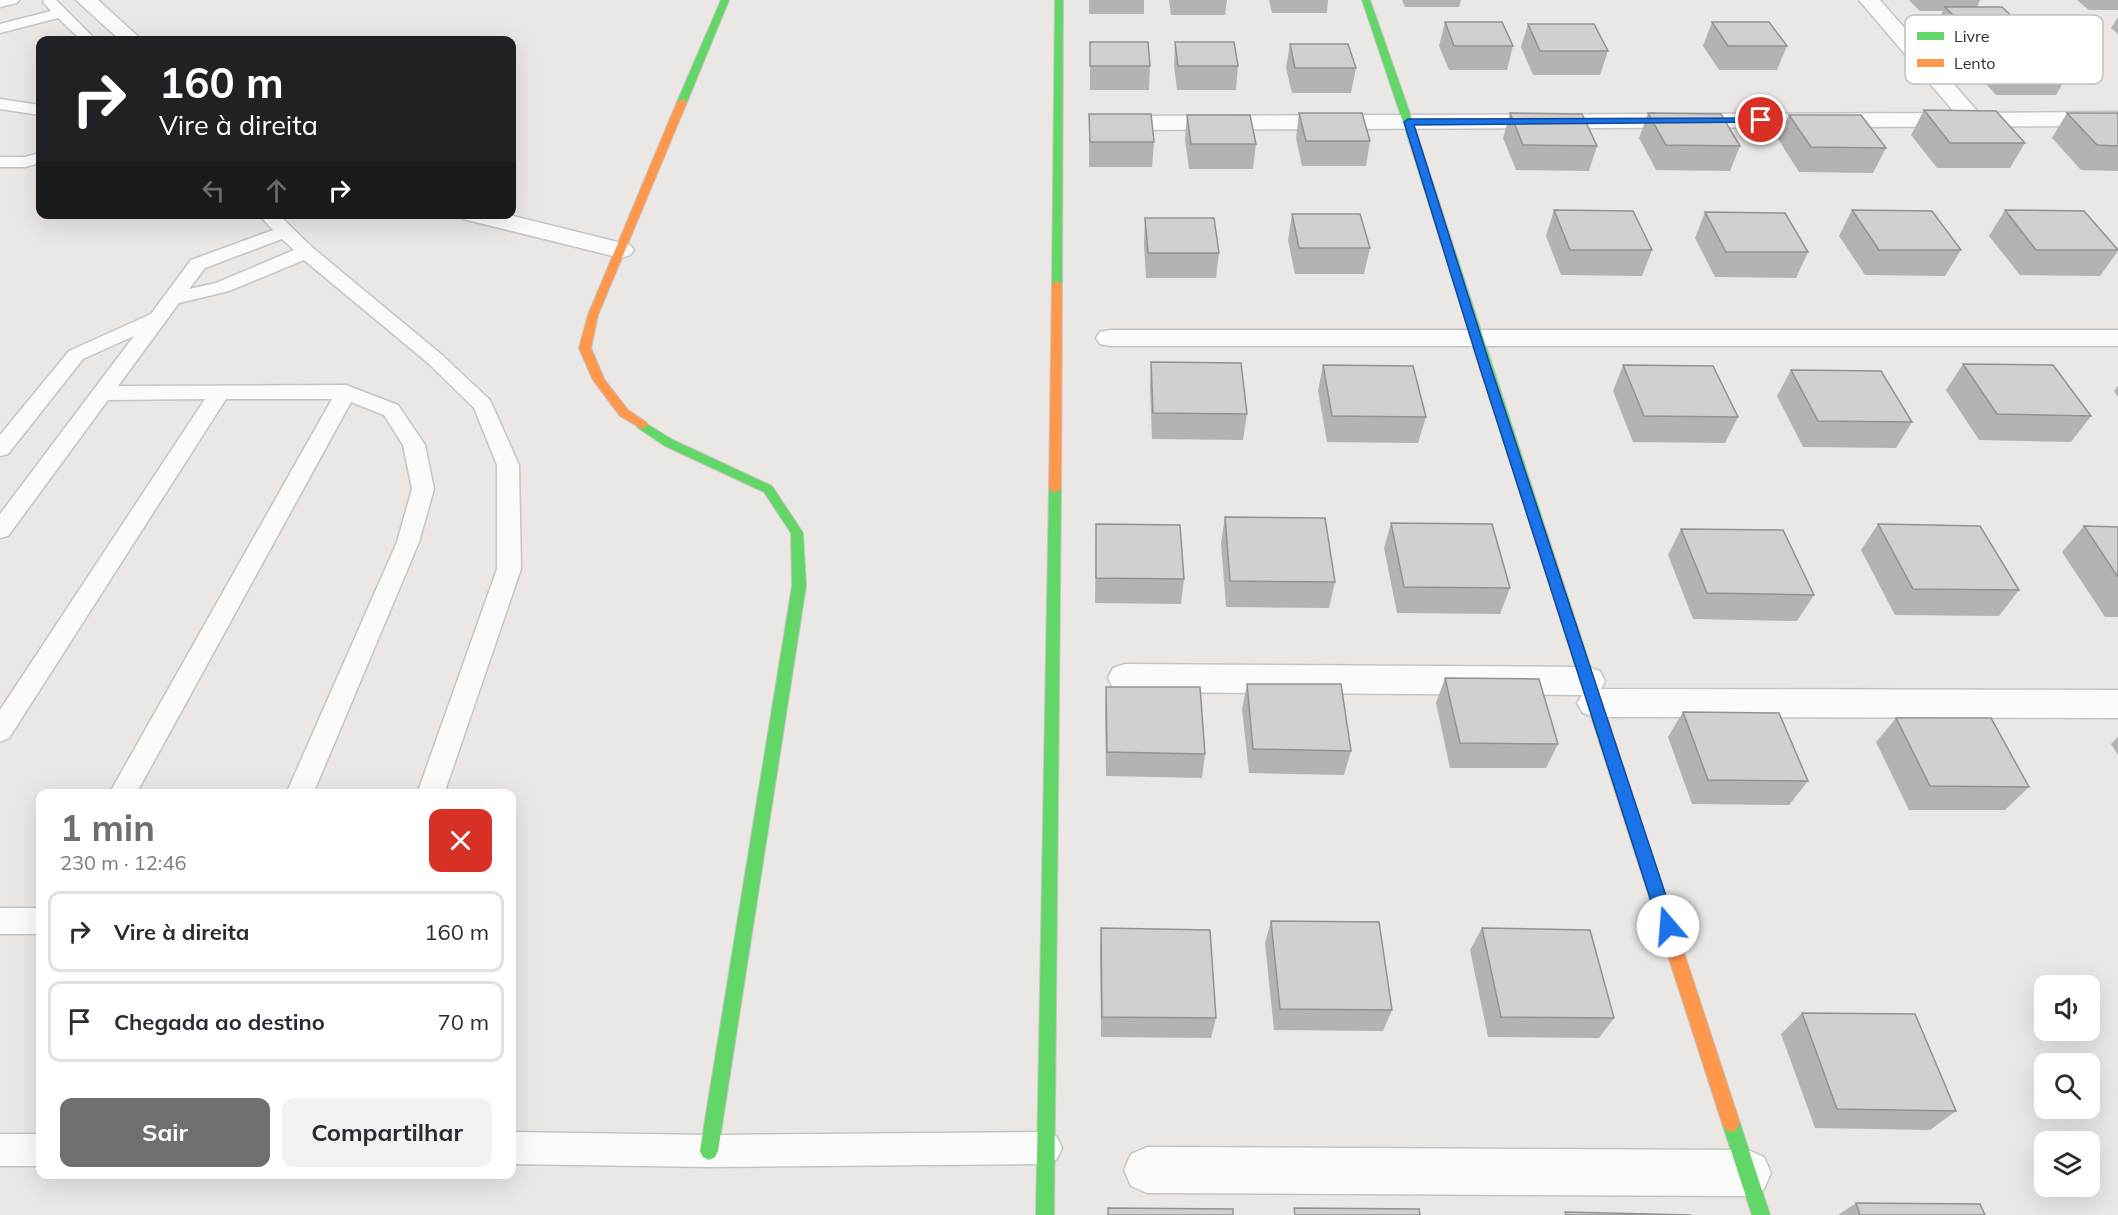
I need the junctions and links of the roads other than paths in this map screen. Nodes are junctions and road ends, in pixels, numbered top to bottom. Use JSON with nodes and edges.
{"nodes":[{"id":1,"x":12,"y":0,"type":"edge"},
{"id":2,"x":86,"y":0,"type":"edge"},
{"id":3,"x":725,"y":0,"type":"edge"},
{"id":4,"x":1059,"y":0,"type":"edge"},
{"id":5,"x":1366,"y":0,"type":"edge"},
{"id":6,"x":1869,"y":0,"type":"edge"},
{"id":7,"x":0,"y":3,"type":"edge"},
{"id":8,"x":53,"y":6,"type":"edge"},
{"id":9,"x":0,"y":23,"type":"edge"},
{"id":10,"x":0,"y":29,"type":"edge"},
{"id":11,"x":85,"y":36,"type":"edge"},
{"id":12,"x":127,"y":36,"type":"edge"},
{"id":13,"x":1905,"y":42,"type":"edge"},
{"id":14,"x":1942,"y":84,"type":"edge"},
{"id":15,"x":0,"y":104,"type":"edge"},
{"id":16,"x":36,"y":109,"type":"edge"},
{"id":17,"x":2118,"y":118,"type":"edge"},
{"id":18,"x":1972,"y":119,"type":"junction"},
{"id":19,"x":1408,"y":122,"type":"junction"},
{"id":20,"x":1102,"y":123,"type":"edge"},
{"id":21,"x":36,"y":159,"type":"edge"},
{"id":22,"x":0,"y":162,"type":"edge"},
{"id":23,"x":272,"y":219,"type":"edge"},
{"id":24,"x":493,"y":219,"type":"edge"},
{"id":25,"x":285,"y":232,"type":"junction"},
{"id":26,"x":621,"y":250,"type":"junction"},
{"id":27,"x":306,"y":252,"type":"junction"},
{"id":28,"x":173,"y":299,"type":"junction"},
{"id":29,"x":160,"y":317,"type":"junction"},
{"id":30,"x":1110,"y":338,"type":"dead end"},
{"id":31,"x":2118,"y":338,"type":"edge"},
{"id":32,"x":1476,"y":339,"type":"junction"},
{"id":33,"x":220,"y":392,"type":"junction"},
{"id":34,"x":346,"y":392,"type":"junction"},
{"id":35,"x":103,"y":393,"type":"junction"},
{"id":36,"x":0,"y":449,"type":"edge"},
{"id":37,"x":4,"y":514,"type":"edge"},
{"id":38,"x":1125,"y":678,"type":"dead end"},
{"id":39,"x":1591,"y":692,"type":"junction"},
{"id":40,"x":2118,"y":704,"type":"edge"},
{"id":41,"x":0,"y":731,"type":"edge"},
{"id":42,"x":125,"y":789,"type":"edge"},
{"id":43,"x":301,"y":789,"type":"edge"},
{"id":44,"x":432,"y":789,"type":"edge"},
{"id":45,"x":0,"y":921,"type":"edge"},
{"id":46,"x":36,"y":921,"type":"edge"},
{"id":47,"x":516,"y":1148,"type":"edge"},
{"id":48,"x":1046,"y":1148,"type":"junction"},
{"id":49,"x":0,"y":1150,"type":"edge"},
{"id":50,"x":36,"y":1150,"type":"edge"},
{"id":51,"x":709,"y":1151,"type":"junction"},
{"id":52,"x":1147,"y":1170,"type":"dead end"},
{"id":53,"x":1748,"y":1173,"type":"junction"},
{"id":54,"x":1045,"y":1215,"type":"edge"},
{"id":55,"x":1761,"y":1215,"type":"edge"}],
"edges":[{"from":1,"to":7,"type":"lane"},
{"from":2,"to":12,"type":"street"},
{"from":3,"to":26,"type":"street"},
{"from":4,"to":48,"type":"street"},
{"from":5,"to":19,"type":"street"},
{"from":6,"to":13,"type":"street"},
{"from":8,"to":9,"type":"lane"},
{"from":8,"to":10,"type":"lane"},
{"from":8,"to":11,"type":"lane"},
{"from":14,"to":18,"type":"street"},
{"from":15,"to":16,"type":"lane"},
{"from":17,"to":18,"type":"street"},
{"from":18,"to":19,"type":"street"},
{"from":19,"to":20,"type":"street"},
{"from":19,"to":32,"type":"street"},
{"from":21,"to":22,"type":"lane"},
{"from":23,"to":25,"type":"lane"},
{"from":24,"to":26,"type":"street"},
{"from":25,"to":27,"type":"lane"},
{"from":25,"to":28,"type":"lane"},
{"from":26,"to":51,"type":"street"},
{"from":27,"to":28,"type":"lane"},
{"from":27,"to":44,"type":"lane"},
{"from":28,"to":29,"type":"lane"},
{"from":29,"to":35,"type":"lane"},
{"from":29,"to":36,"type":"lane"},
{"from":30,"to":32,"type":"street"},
{"from":31,"to":32,"type":"street"},
{"from":32,"to":39,"type":"street"},
{"from":33,"to":34,"type":"lane"},
{"from":33,"to":35,"type":"lane"},
{"from":33,"to":41,"type":"lane"},
{"from":34,"to":42,"type":"lane"},
{"from":34,"to":43,"type":"lane"},
{"from":35,"to":37,"type":"lane"},
{"from":38,"to":39,"type":"street"},
{"from":39,"to":40,"type":"street"},
{"from":39,"to":53,"type":"street"},
{"from":45,"to":46,"type":"lane"},
{"from":47,"to":51,"type":"lane"},
{"from":48,"to":51,"type":"lane"},
{"from":48,"to":54,"type":"street"},
{"from":49,"to":50,"type":"lane"},
{"from":52,"to":53,"type":"street"},
{"from":53,"to":55,"type":"street"}]}
